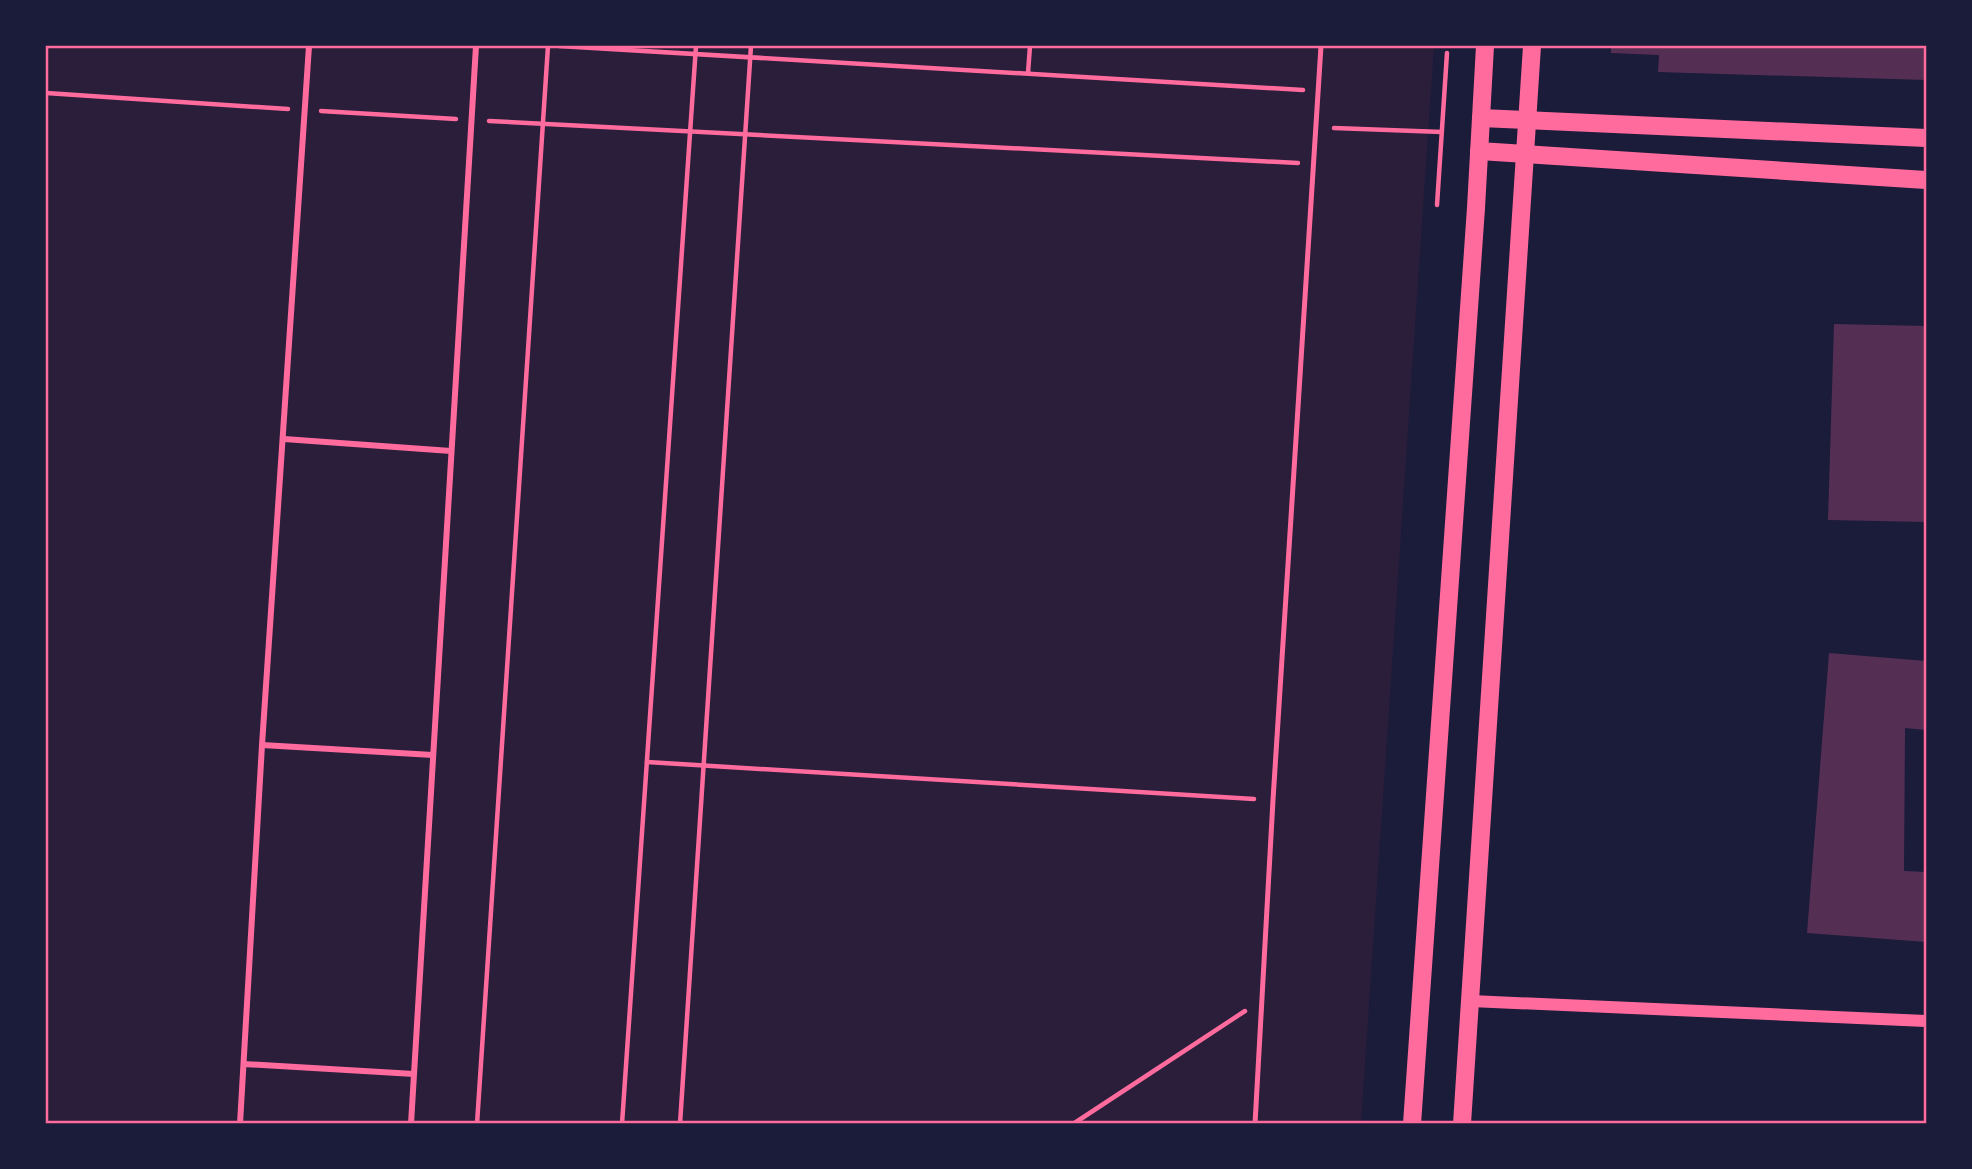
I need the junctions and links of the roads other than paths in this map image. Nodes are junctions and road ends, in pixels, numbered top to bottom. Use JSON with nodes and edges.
{"nodes":[{"id":1,"x":309,"y":46,"type":"edge"},
{"id":2,"x":476,"y":46,"type":"edge"},
{"id":3,"x":1321,"y":46,"type":"edge"},
{"id":4,"x":1485,"y":46,"type":"edge"},
{"id":5,"x":1532,"y":46,"type":"edge"},
{"id":6,"x":1481,"y":118,"type":"junction"},
{"id":7,"x":1527,"y":120,"type":"junction"},
{"id":8,"x":1927,"y":138,"type":"edge"},
{"id":9,"x":1479,"y":151,"type":"junction"},
{"id":10,"x":1525,"y":154,"type":"junction"},
{"id":11,"x":1927,"y":180,"type":"edge"},
{"id":12,"x":284,"y":439,"type":"junction"},
{"id":13,"x":451,"y":450,"type":"junction"},
{"id":14,"x":262,"y":745,"type":"junction"},
{"id":15,"x":433,"y":755,"type":"junction"},
{"id":16,"x":1471,"y":1001,"type":"junction"},
{"id":17,"x":1927,"y":1021,"type":"edge"},
{"id":18,"x":244,"y":1064,"type":"junction"},
{"id":19,"x":414,"y":1073,"type":"junction"},
{"id":20,"x":240,"y":1124,"type":"edge"},
{"id":21,"x":411,"y":1124,"type":"edge"},
{"id":22,"x":1255,"y":1124,"type":"edge"},
{"id":23,"x":1412,"y":1124,"type":"edge"},
{"id":24,"x":1462,"y":1124,"type":"edge"}],
"edges":[{"from":1,"to":12,"type":"street"},
{"from":2,"to":13,"type":"street"},
{"from":3,"to":22,"type":"lane"},
{"from":4,"to":6,"type":"main road"},
{"from":5,"to":7,"type":"main road"},
{"from":6,"to":7,"type":"main road"},
{"from":6,"to":9,"type":"main road"},
{"from":7,"to":8,"type":"main road"},
{"from":7,"to":10,"type":"main road"},
{"from":9,"to":10,"type":"main road"},
{"from":9,"to":23,"type":"main road"},
{"from":10,"to":11,"type":"main road"},
{"from":10,"to":16,"type":"main road"},
{"from":12,"to":13,"type":"street"},
{"from":12,"to":14,"type":"street"},
{"from":13,"to":15,"type":"street"},
{"from":14,"to":15,"type":"street"},
{"from":14,"to":18,"type":"street"},
{"from":15,"to":19,"type":"street"},
{"from":16,"to":17,"type":"street"},
{"from":16,"to":24,"type":"main road"},
{"from":18,"to":19,"type":"street"},
{"from":18,"to":20,"type":"street"},
{"from":19,"to":21,"type":"street"}]}
